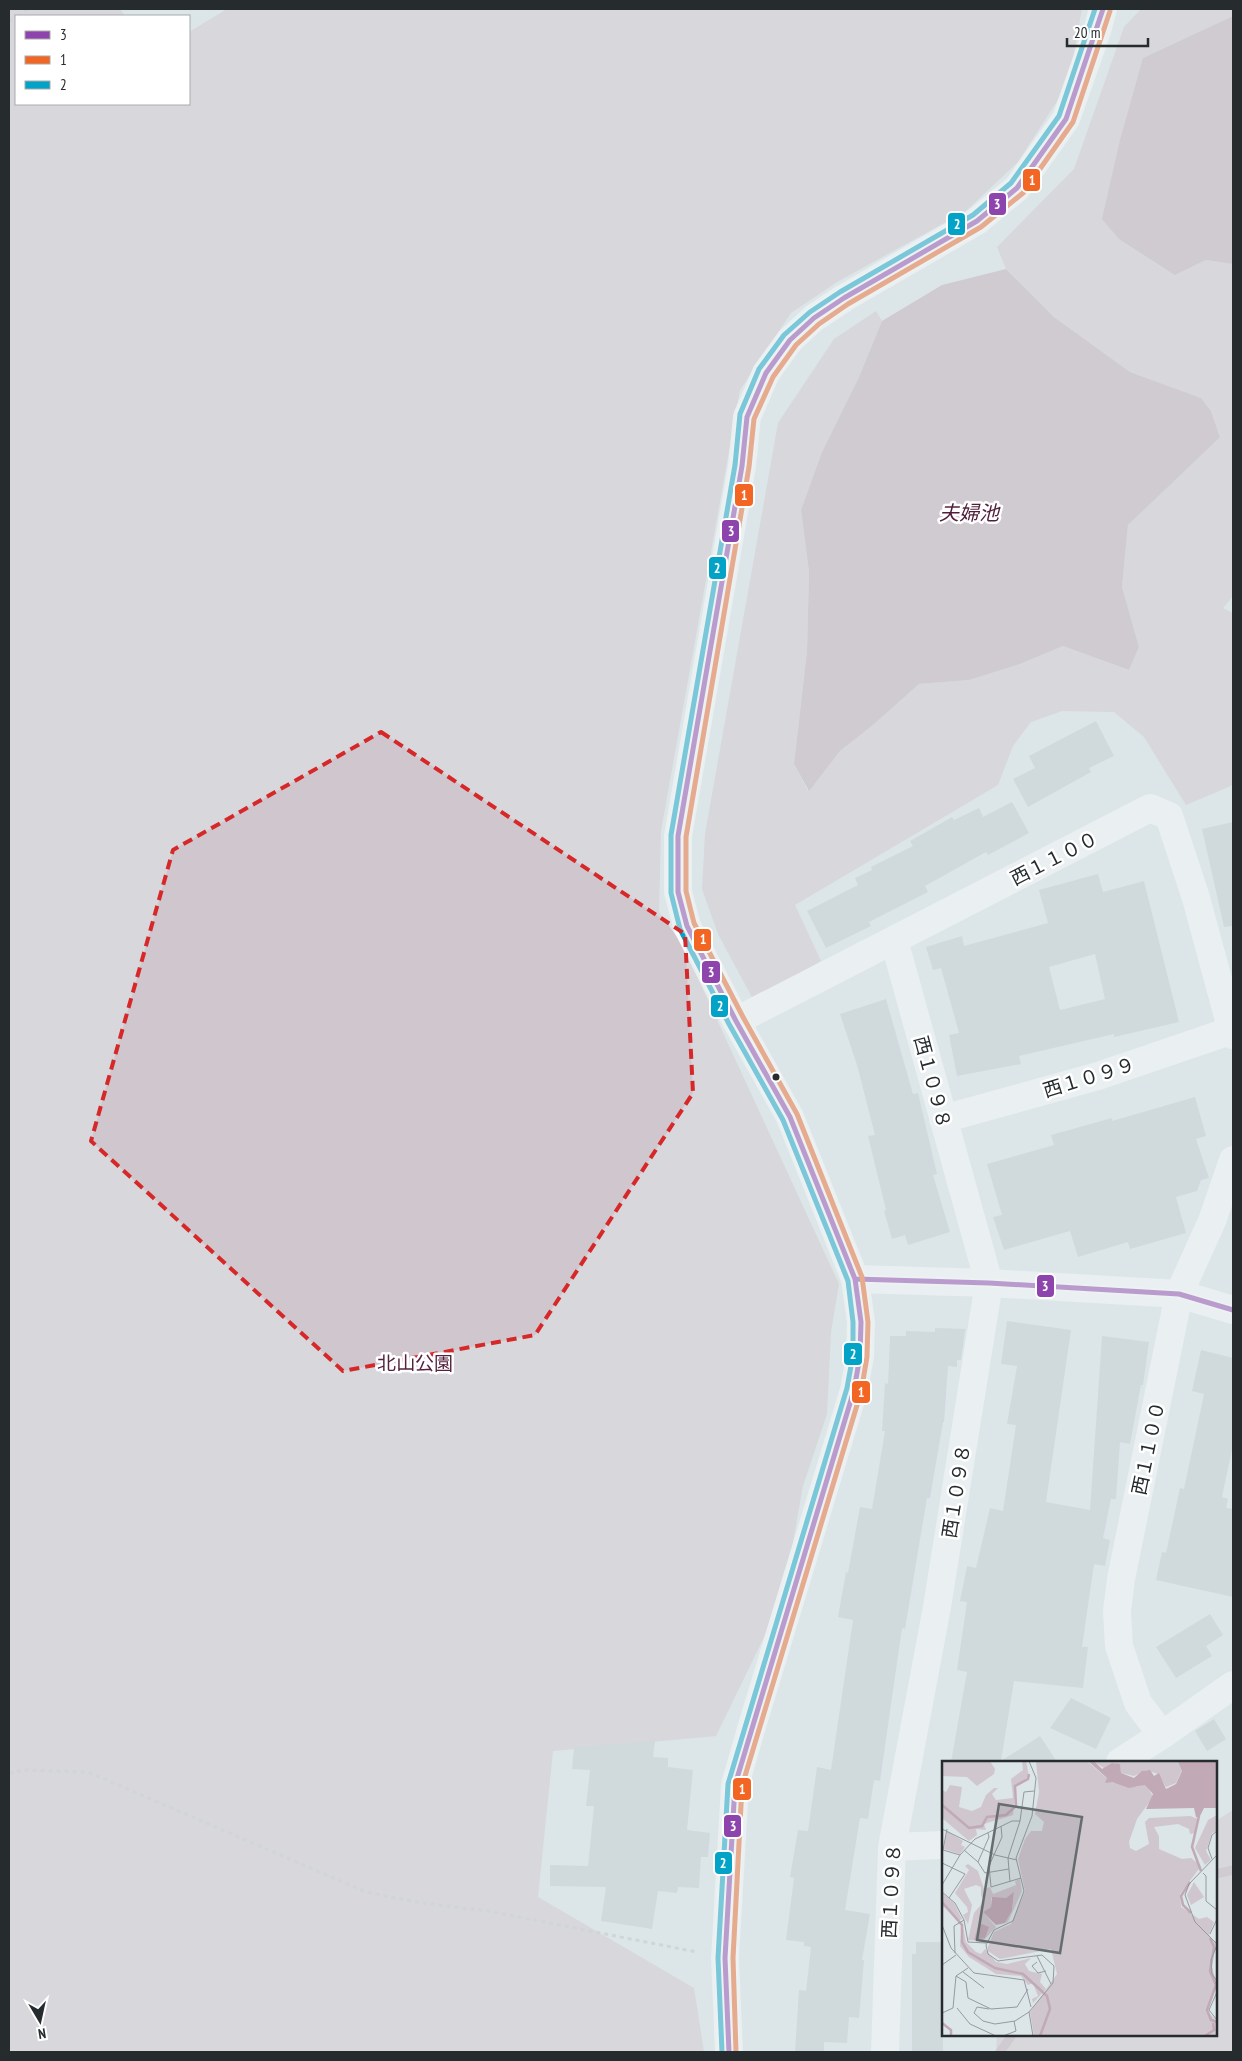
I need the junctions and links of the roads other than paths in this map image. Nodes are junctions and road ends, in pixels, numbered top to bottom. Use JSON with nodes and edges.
{"nodes":[{"id":1,"x":1103,"y":9,"type":"edge"},
{"id":2,"x":894,"y":940,"type":"junction"},
{"id":3,"x":736,"y":1021,"type":"junction"},
{"id":4,"x":1233,"y":1032,"type":"edge"},
{"id":5,"x":943,"y":1120,"type":"junction"},
{"id":6,"x":1233,"y":1160,"type":"edge"},
{"id":7,"x":855,"y":1279,"type":"junction"},
{"id":8,"x":989,"y":1283,"type":"junction"},
{"id":9,"x":1179,"y":1294,"type":"junction"},
{"id":10,"x":1233,"y":1310,"type":"edge"},
{"id":11,"x":1233,"y":1685,"type":"edge"},
{"id":12,"x":1162,"y":1735,"type":"junction"},
{"id":13,"x":1122,"y":1761,"type":"edge"},
{"id":14,"x":942,"y":1845,"type":"edge"},
{"id":15,"x":892,"y":1847,"type":"junction"},
{"id":16,"x":729,"y":2052,"type":"edge"},
{"id":17,"x":885,"y":2052,"type":"edge"}],
"edges":[{"from":1,"to":3,"type":"street"},
{"from":2,"to":3,"type":"street","name":"西１１００"},
{"from":2,"to":4,"type":"street","name":"西１１００"},
{"from":2,"to":5,"type":"street","name":"西１０９８"},
{"from":3,"to":7,"type":"street"},
{"from":4,"to":5,"type":"street","name":"西１０９９"},
{"from":5,"to":8,"type":"street","name":"西１０９８"},
{"from":6,"to":9,"type":"street","name":"西１１００"},
{"from":7,"to":8,"type":"street"},
{"from":7,"to":16,"type":"street"},
{"from":8,"to":9,"type":"street"},
{"from":8,"to":15,"type":"street","name":"西１０９８"},
{"from":9,"to":10,"type":"street"},
{"from":9,"to":12,"type":"street","name":"西１１００"},
{"from":11,"to":12,"type":"street"},
{"from":12,"to":13,"type":"street"},
{"from":14,"to":15,"type":"street"},
{"from":15,"to":17,"type":"street","name":"西１０９８"}]}
